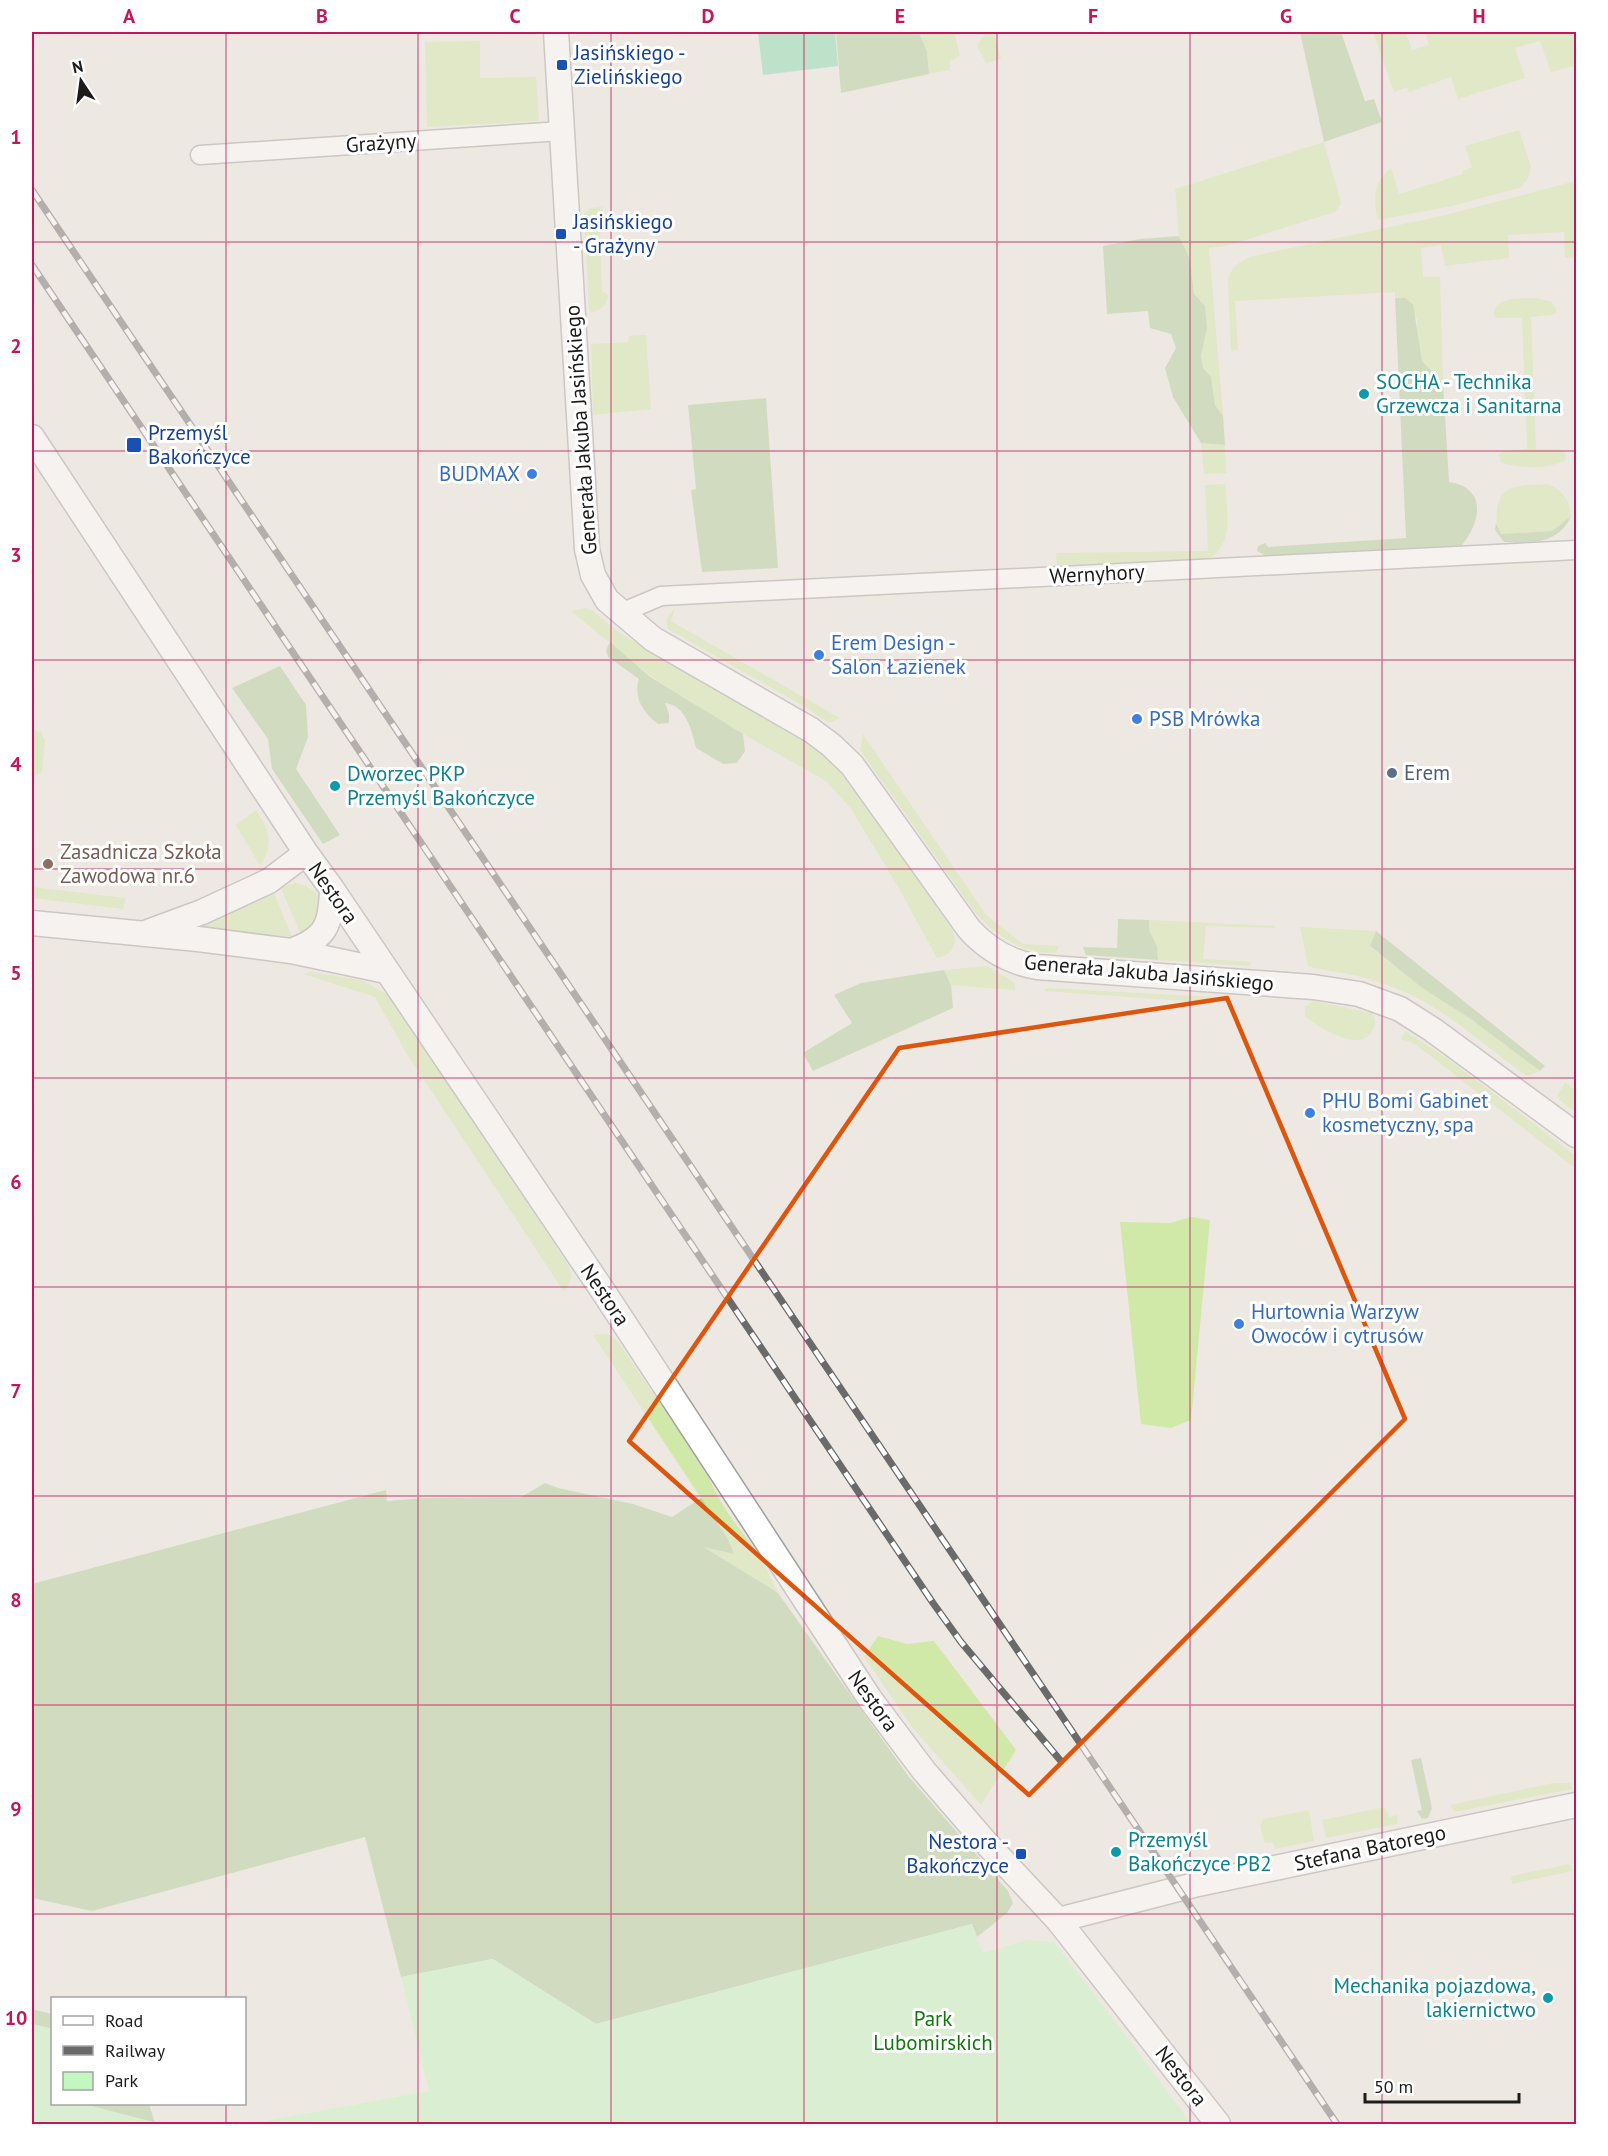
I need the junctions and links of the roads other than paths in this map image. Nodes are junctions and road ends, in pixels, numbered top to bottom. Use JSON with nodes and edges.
{"nodes":[{"id":1,"x":556,"y":32,"type":"edge"},
{"id":2,"x":562,"y":131,"type":"junction"},
{"id":3,"x":200,"y":155,"type":"dead end"},
{"id":4,"x":32,"y":436,"type":"edge"},
{"id":5,"x":1576,"y":549,"type":"edge"},
{"id":6,"x":621,"y":613,"type":"junction"},
{"id":7,"x":306,"y":853,"type":"junction"},
{"id":8,"x":332,"y":888,"type":"junction"},
{"id":9,"x":32,"y":923,"type":"edge"},
{"id":10,"x":143,"y":934,"type":"junction"},
{"id":11,"x":291,"y":951,"type":"junction"},
{"id":12,"x":386,"y":971,"type":"junction"},
{"id":13,"x":1576,"y":1135,"type":"edge"},
{"id":14,"x":1576,"y":1805,"type":"edge"},
{"id":15,"x":1058,"y":1920,"type":"junction"},
{"id":16,"x":1218,"y":2124,"type":"edge"}],
"edges":[{"from":1,"to":2,"type":"street","name":"Generała Jakuba Jasińskiego"},
{"from":2,"to":3,"type":"street","name":"Grażyny"},
{"from":2,"to":6,"type":"street","name":"Generała Jakuba Jasińskiego"},
{"from":4,"to":7,"type":"street","name":"Nestora"},
{"from":5,"to":6,"type":"street","name":"Wernyhory"},
{"from":6,"to":13,"type":"street","name":"Generała Jakuba Jasińskiego"},
{"from":7,"to":8,"type":"street","name":"Nestora"},
{"from":7,"to":10,"type":"street"},
{"from":8,"to":11,"type":"street"},
{"from":8,"to":12,"type":"street","name":"Nestora"},
{"from":9,"to":10,"type":"street"},
{"from":10,"to":11,"type":"street"},
{"from":11,"to":12,"type":"street"},
{"from":12,"to":15,"type":"street","name":"Nestora"},
{"from":14,"to":15,"type":"street","name":"Stefana Batorego"},
{"from":15,"to":16,"type":"street","name":"Nestora"}]}
